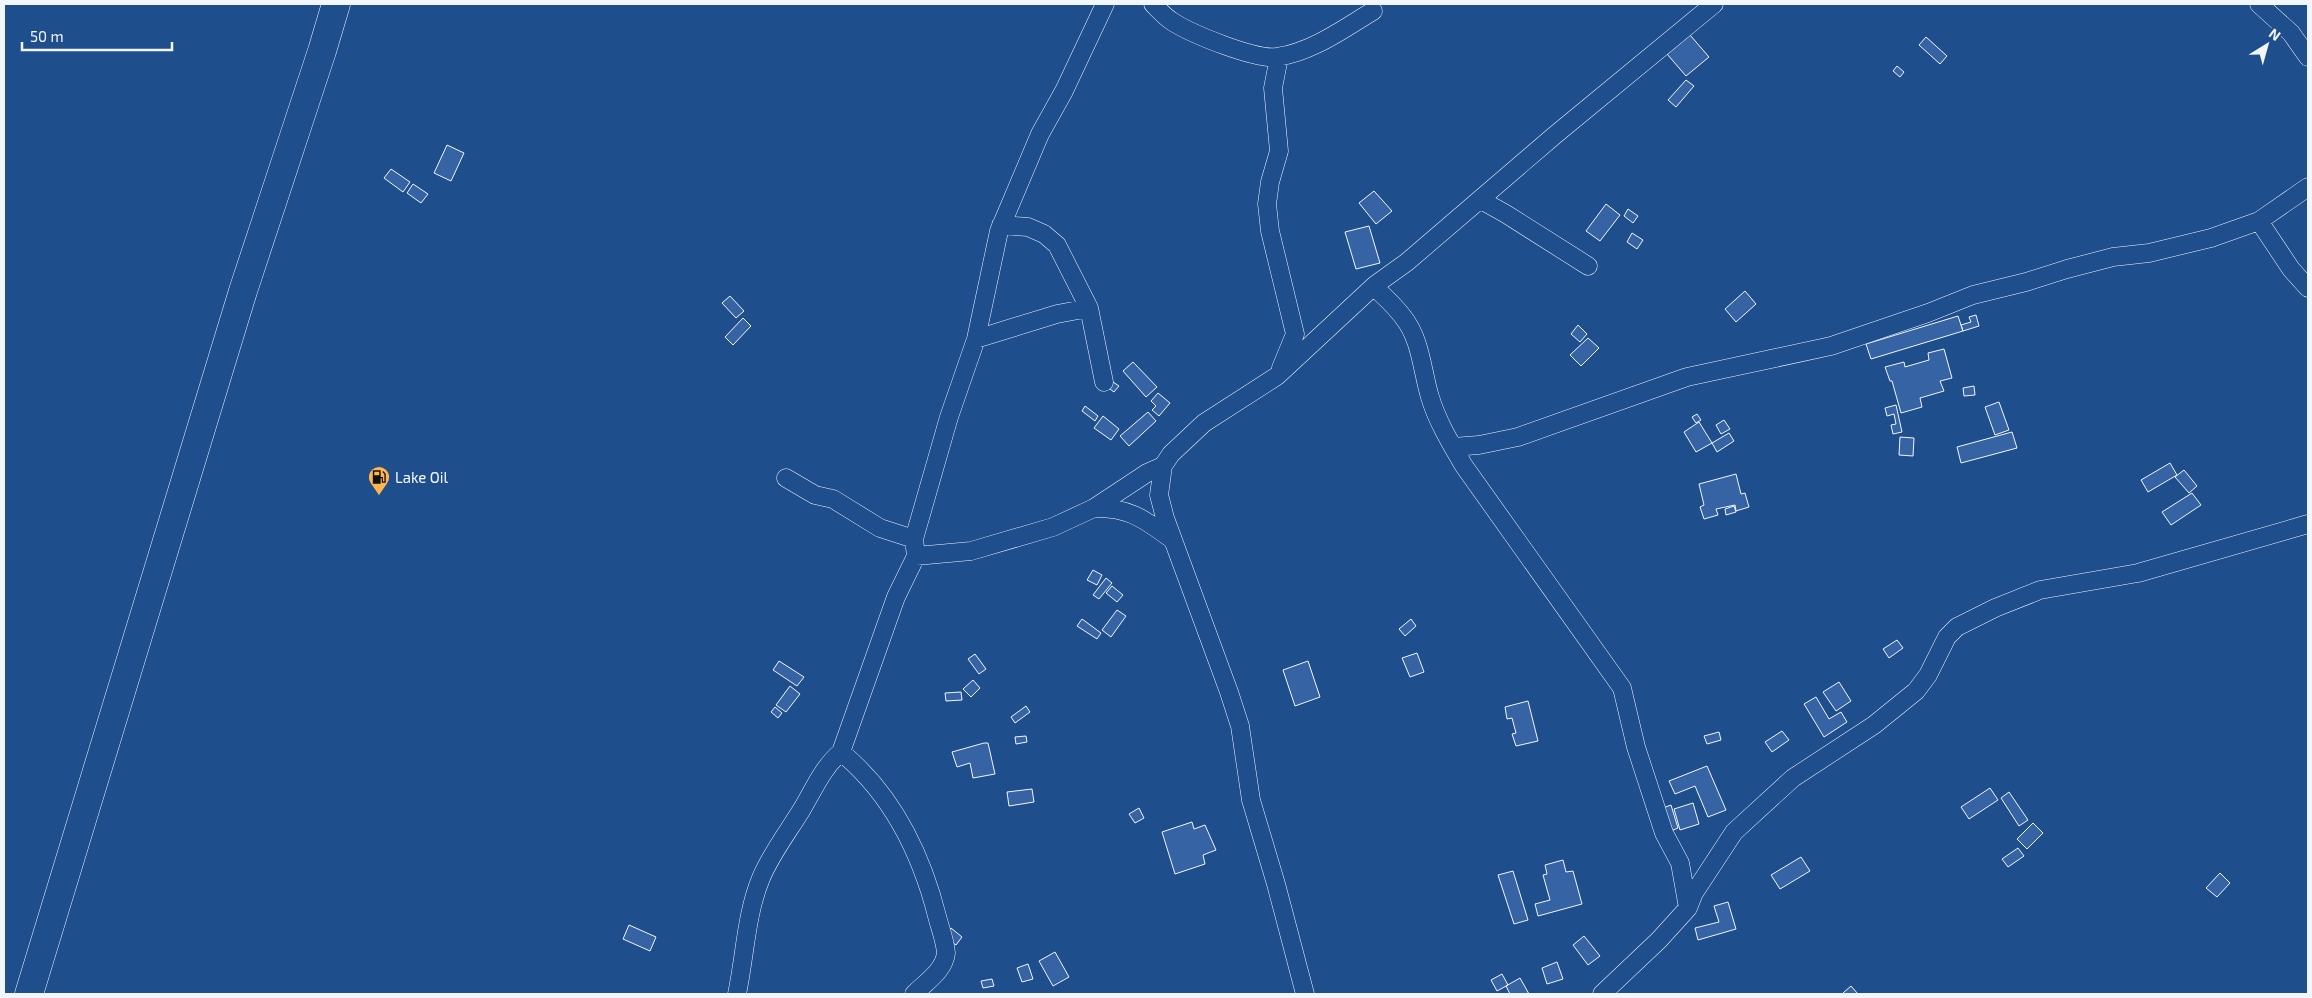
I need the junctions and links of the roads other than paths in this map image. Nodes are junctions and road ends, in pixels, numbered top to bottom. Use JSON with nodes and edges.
{"nodes":[{"id":1,"x":336,"y":4,"type":"edge"},
{"id":2,"x":1105,"y":4,"type":"edge"},
{"id":3,"x":1153,"y":4,"type":"edge"},
{"id":4,"x":1714,"y":4,"type":"edge"},
{"id":5,"x":2259,"y":4,"type":"edge"},
{"id":6,"x":1373,"y":11,"type":"dead end"},
{"id":7,"x":1278,"y":57,"type":"junction"},
{"id":8,"x":2308,"y":57,"type":"edge"},
{"id":9,"x":2308,"y":187,"type":"edge"},
{"id":10,"x":1481,"y":200,"type":"junction"},
{"id":11,"x":2259,"y":221,"type":"junction"},
{"id":12,"x":1001,"y":225,"type":"junction"},
{"id":13,"x":1588,"y":266,"type":"dead end"},
{"id":14,"x":1374,"y":287,"type":"junction"},
{"id":15,"x":2308,"y":288,"type":"edge"},
{"id":16,"x":1089,"y":308,"type":"junction"},
{"id":17,"x":976,"y":339,"type":"junction"},
{"id":18,"x":1277,"y":376,"type":"junction"},
{"id":19,"x":1104,"y":382,"type":"dead end"},
{"id":20,"x":1453,"y":447,"type":"junction"},
{"id":21,"x":1163,"y":466,"type":"junction"},
{"id":22,"x":786,"y":478,"type":"dead end"},
{"id":23,"x":1094,"y":508,"type":"junction"},
{"id":24,"x":2308,"y":524,"type":"edge"},
{"id":25,"x":1173,"y":540,"type":"junction"},
{"id":26,"x":915,"y":548,"type":"junction"},
{"id":27,"x":841,"y":752,"type":"junction"},
{"id":28,"x":1688,"y":908,"type":"junction"},
{"id":29,"x":29,"y":994,"type":"edge"},
{"id":30,"x":737,"y":994,"type":"edge"},
{"id":31,"x":914,"y":994,"type":"edge"},
{"id":32,"x":1305,"y":994,"type":"edge"},
{"id":33,"x":1602,"y":994,"type":"edge"}],
"edges":[{"from":1,"to":29,"type":"highway"},
{"from":2,"to":12,"type":"street"},
{"from":3,"to":7,"type":"street"},
{"from":4,"to":10,"type":"street"},
{"from":5,"to":8,"type":"street"},
{"from":6,"to":7,"type":"street"},
{"from":7,"to":18,"type":"street"},
{"from":9,"to":11,"type":"street"},
{"from":10,"to":13,"type":"street"},
{"from":10,"to":14,"type":"street"},
{"from":11,"to":15,"type":"street"},
{"from":11,"to":20,"type":"street"},
{"from":12,"to":16,"type":"street"},
{"from":12,"to":17,"type":"street"},
{"from":14,"to":18,"type":"street"},
{"from":14,"to":20,"type":"street"},
{"from":16,"to":17,"type":"street"},
{"from":16,"to":19,"type":"street"},
{"from":17,"to":26,"type":"street"},
{"from":18,"to":21,"type":"street"},
{"from":20,"to":28,"type":"street"},
{"from":21,"to":23,"type":"street"},
{"from":21,"to":25,"type":"street"},
{"from":22,"to":26,"type":"street"},
{"from":23,"to":25,"type":"street"},
{"from":23,"to":26,"type":"street"},
{"from":24,"to":28,"type":"street"},
{"from":25,"to":32,"type":"street"},
{"from":26,"to":27,"type":"street"},
{"from":27,"to":30,"type":"street"},
{"from":27,"to":31,"type":"street"},
{"from":28,"to":33,"type":"street"}]}
